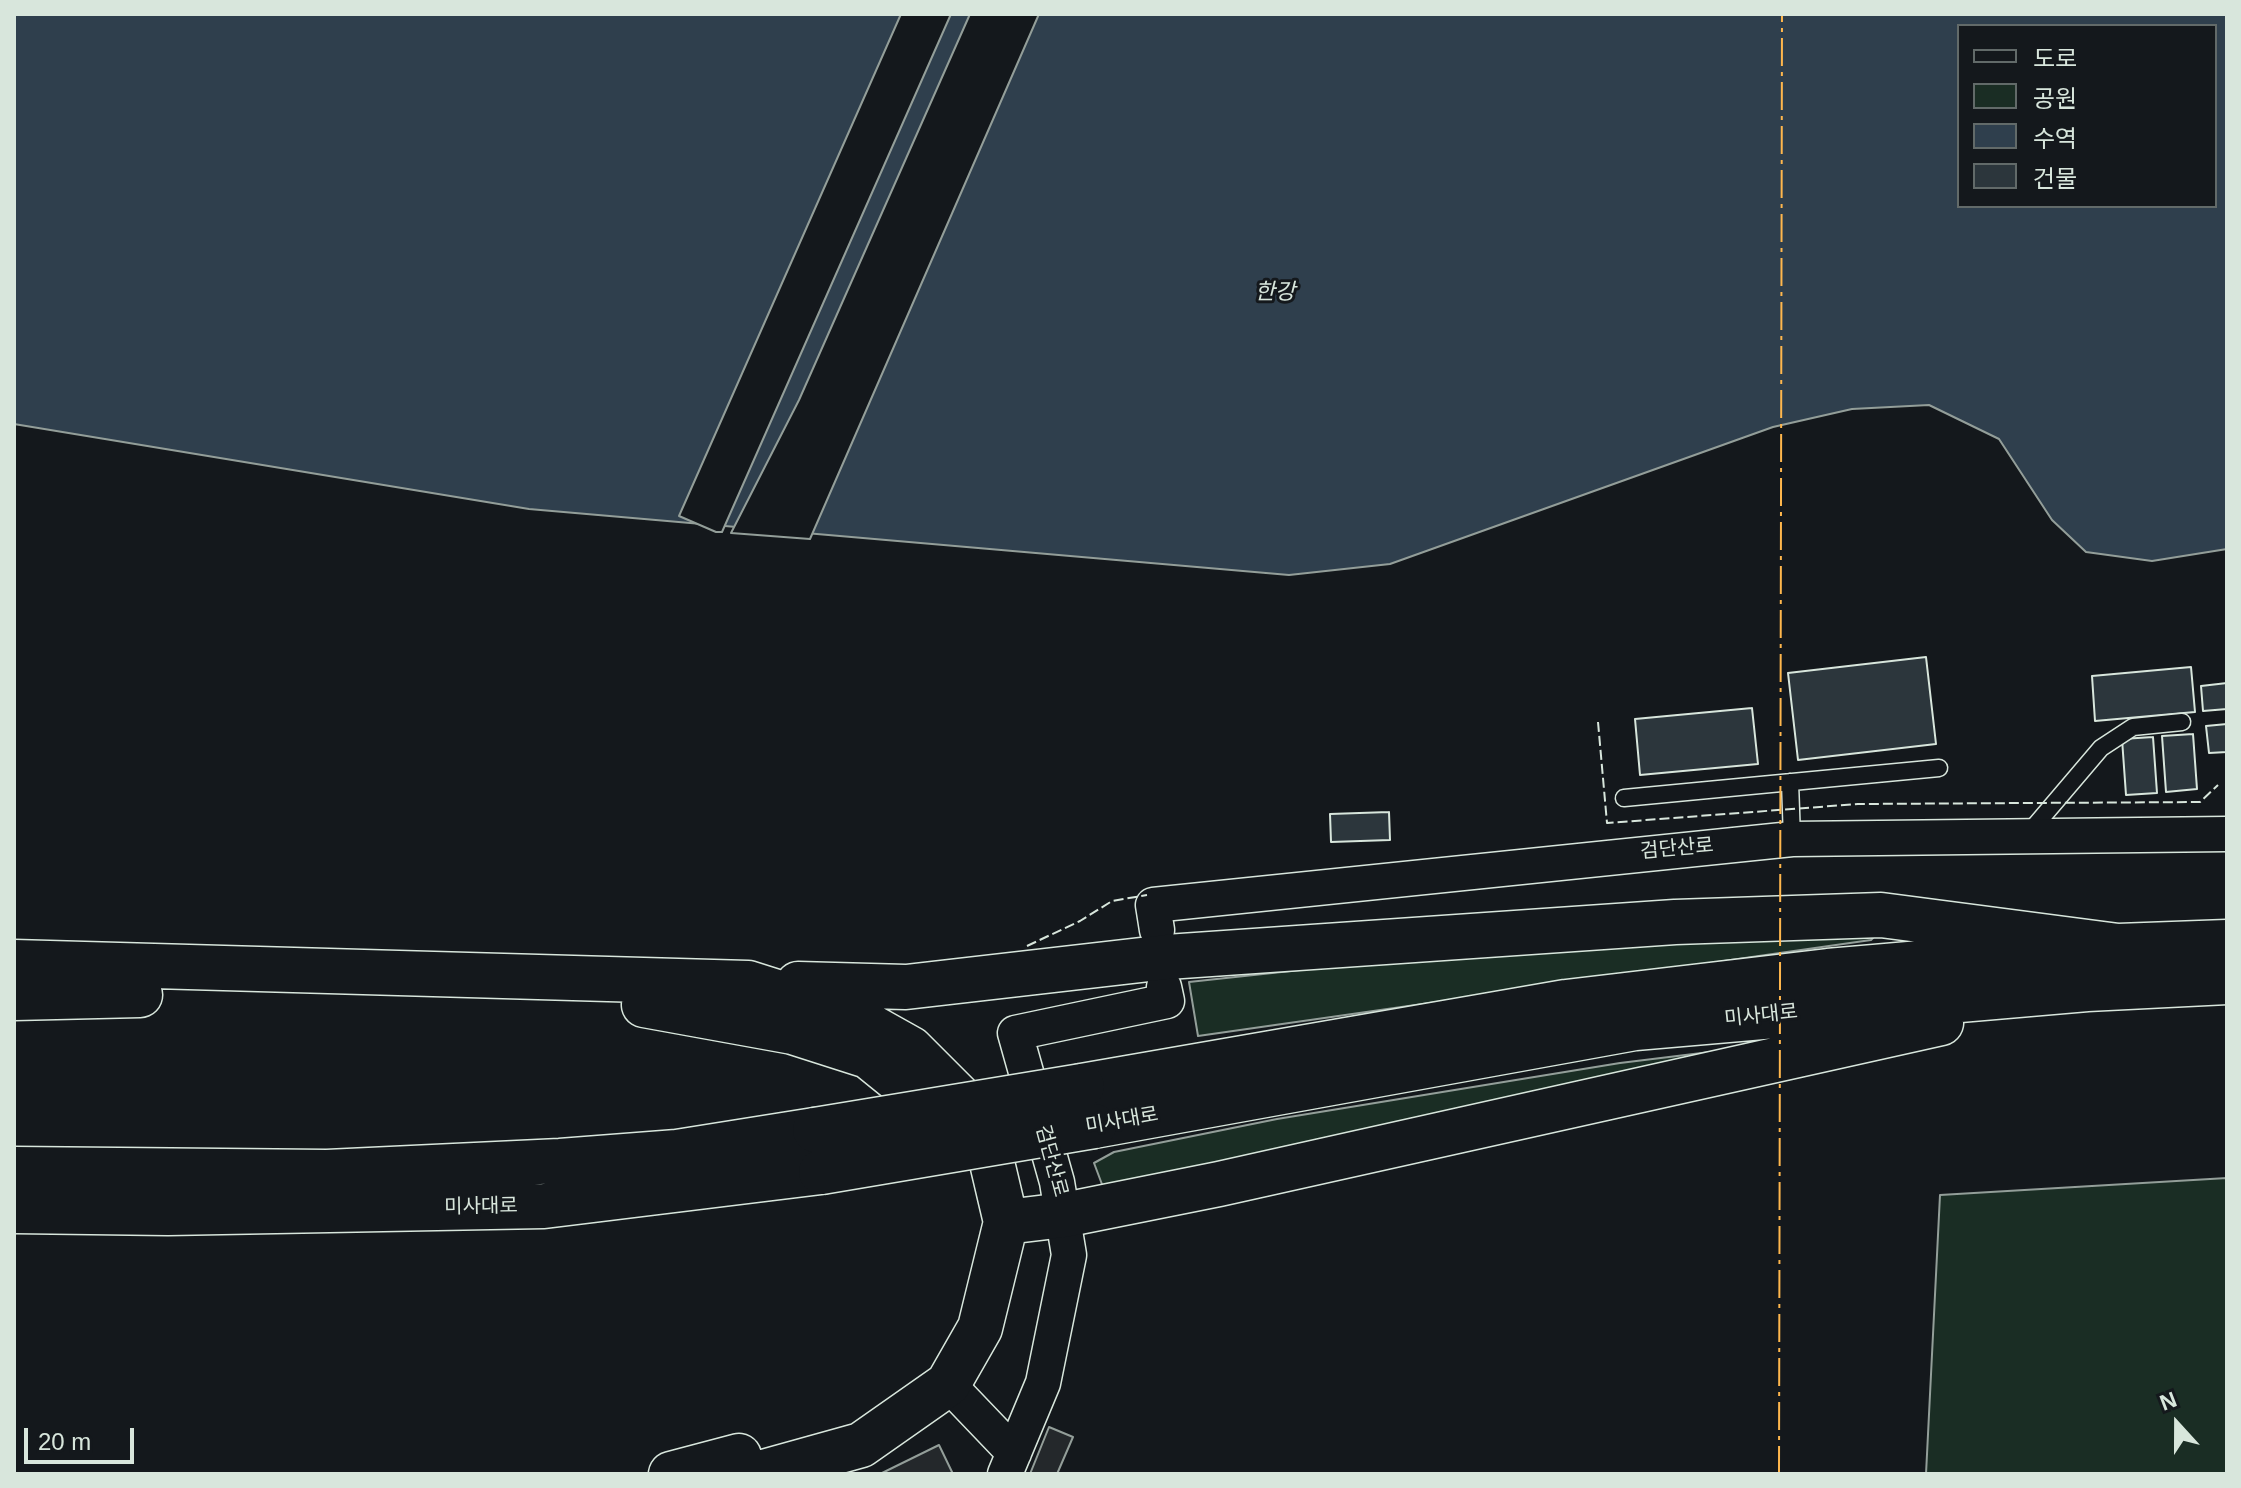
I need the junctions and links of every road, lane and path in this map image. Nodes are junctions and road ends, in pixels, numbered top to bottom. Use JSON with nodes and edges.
{"nodes":[{"id":1,"x":2182,"y":722,"type":"dead end"},
{"id":2,"x":1939,"y":768,"type":"dead end"},
{"id":3,"x":1790,"y":782,"type":"junction"},
{"id":4,"x":1624,"y":798,"type":"dead end"},
{"id":5,"x":2227,"y":834,"type":"edge"},
{"id":6,"x":2027,"y":835,"type":"junction"},
{"id":7,"x":1792,"y":839,"type":"junction"},
{"id":8,"x":1157,"y":930,"type":"dead end"},
{"id":9,"x":2227,"y":942,"type":"edge"},
{"id":10,"x":2118,"y":946,"type":"junction"},
{"id":11,"x":14,"y":962,"type":"edge"},
{"id":12,"x":2227,"y":982,"type":"edge"},
{"id":13,"x":748,"y":983,"type":"junction"},
{"id":14,"x":1164,"y":987,"type":"dead end"},
{"id":15,"x":2087,"y":989,"type":"junction"},
{"id":16,"x":14,"y":998,"type":"edge"},
{"id":17,"x":644,"y":1005,"type":"junction"},
{"id":18,"x":852,"y":1016,"type":"junction"},
{"id":19,"x":1088,"y":1106,"type":"junction"},
{"id":20,"x":14,"y":1169,"type":"edge"},
{"id":21,"x":14,"y":1211,"type":"edge"},
{"id":22,"x":1064,"y":1215,"type":"junction"},
{"id":23,"x":1006,"y":1222,"type":"junction"},
{"id":24,"x":948,"y":1384,"type":"junction"},
{"id":25,"x":1010,"y":1464,"type":"edge"},
{"id":26,"x":671,"y":1474,"type":"edge"},
{"id":27,"x":712,"y":1474,"type":"edge"}],
"edges":[{"from":1,"to":6,"type":"lane"},
{"from":2,"to":3,"type":"lane"},
{"from":3,"to":4,"type":"lane"},
{"from":3,"to":7,"type":"lane"},
{"from":5,"to":6,"type":"street","name":"검단산로"},
{"from":6,"to":7,"type":"street","name":"검단산로"},
{"from":7,"to":8,"type":"street","name":"검단산로"},
{"from":9,"to":10,"type":"main road","name":"미사대로"},
{"from":10,"to":13,"type":"main road"},
{"from":10,"to":19,"type":"main road","name":"미사대로"},
{"from":11,"to":13,"type":"main road"},
{"from":12,"to":15,"type":"main road","name":"미사대로"},
{"from":13,"to":18,"type":"main road"},
{"from":14,"to":22,"type":"street","name":"검단산로"},
{"from":15,"to":19,"type":"main road","name":"미사대로"},
{"from":15,"to":22,"type":"main road"},
{"from":16,"to":17,"type":"main road"},
{"from":17,"to":18,"type":"main road"},
{"from":17,"to":26,"type":"main road"},
{"from":18,"to":23,"type":"main road"},
{"from":19,"to":20,"type":"main road","name":"미사대로","bridge":true},
{"from":19,"to":21,"type":"main road","name":"미사대로","bridge":true},
{"from":22,"to":23,"type":"main road"},
{"from":22,"to":25,"type":"street","name":"검단산로"},
{"from":23,"to":24,"type":"main road"},
{"from":24,"to":25,"type":"street","name":"검단산로"},
{"from":24,"to":27,"type":"main road"}]}
